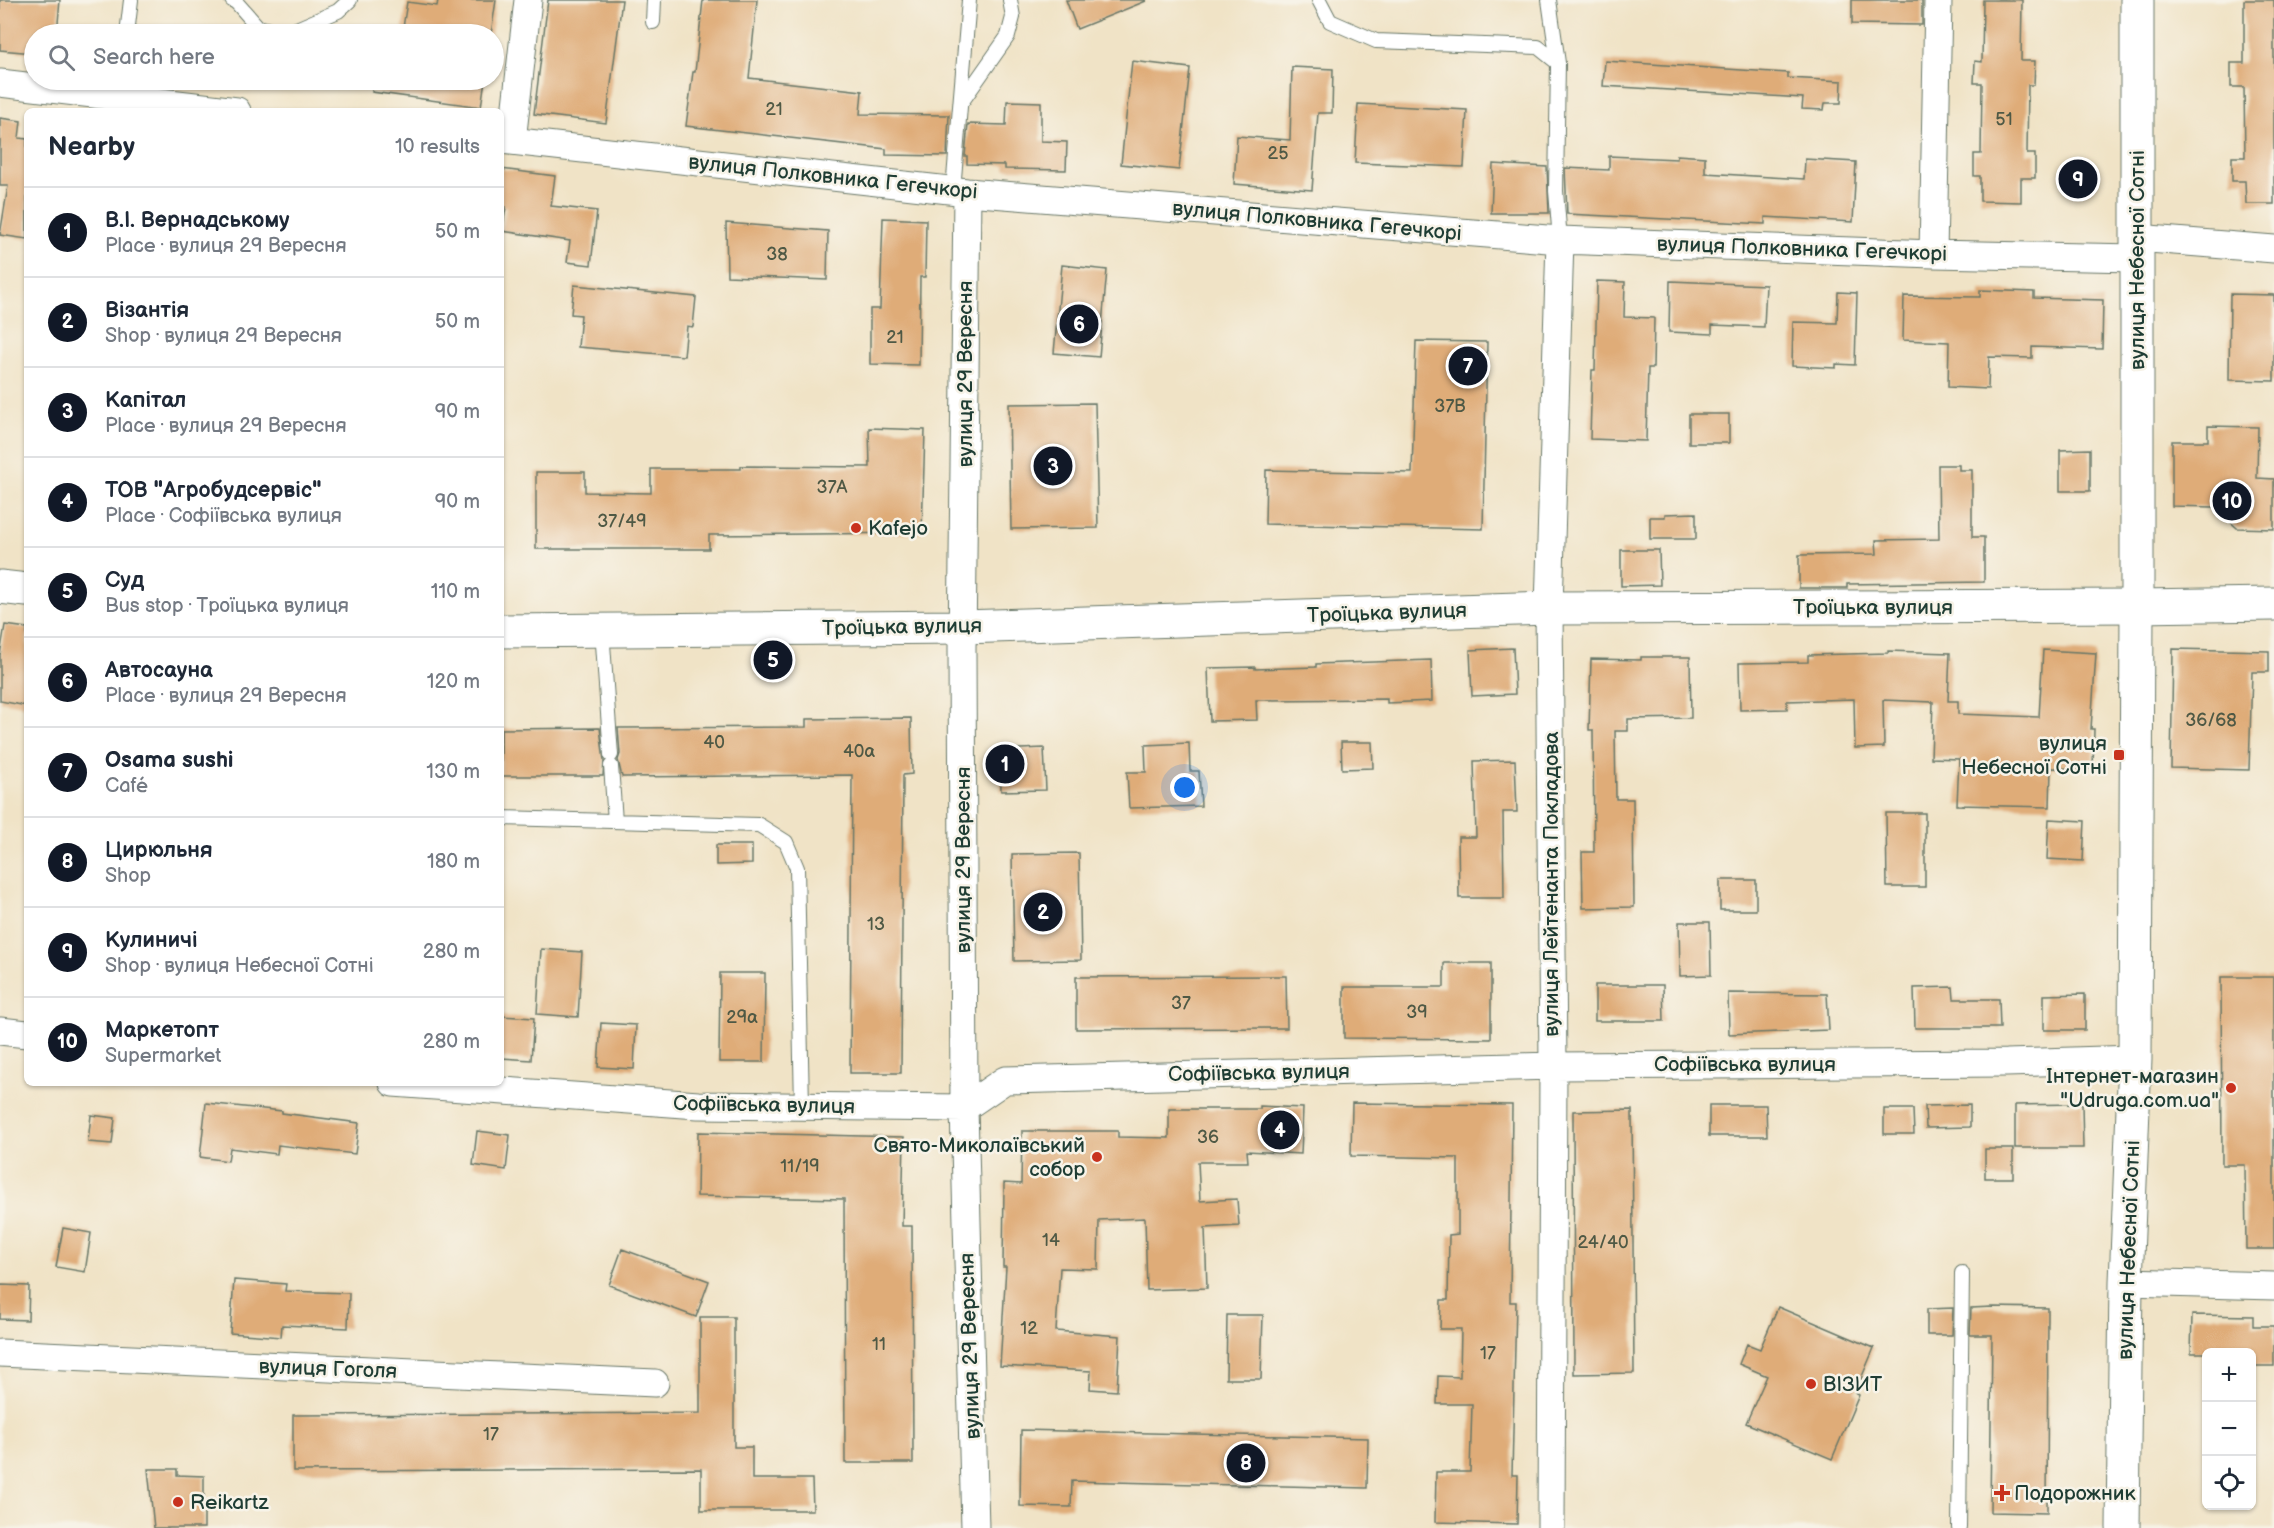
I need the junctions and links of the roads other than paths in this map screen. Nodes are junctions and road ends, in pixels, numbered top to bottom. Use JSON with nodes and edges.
{"nodes":[{"id":1,"x":131,"y":0,"type":"edge"},
{"id":2,"x":232,"y":0,"type":"edge"},
{"id":3,"x":350,"y":0,"type":"edge"},
{"id":4,"x":528,"y":0,"type":"edge"},
{"id":5,"x":654,"y":0,"type":"edge"},
{"id":6,"x":969,"y":0,"type":"edge"},
{"id":7,"x":1010,"y":0,"type":"edge"},
{"id":8,"x":1319,"y":0,"type":"edge"},
{"id":9,"x":1549,"y":0,"type":"edge"},
{"id":10,"x":1938,"y":0,"type":"edge"},
{"id":11,"x":2137,"y":0,"type":"edge"},
{"id":12,"x":652,"y":22,"type":"dead end"},
{"id":13,"x":128,"y":24,"type":"edge"},
{"id":14,"x":255,"y":24,"type":"edge"},
{"id":15,"x":308,"y":24,"type":"edge"},
{"id":16,"x":1558,"y":63,"type":"junction"},
{"id":17,"x":0,"y":83,"type":"edge"},
{"id":18,"x":24,"y":84,"type":"edge"},
{"id":19,"x":126,"y":90,"type":"edge"},
{"id":20,"x":962,"y":102,"type":"junction"},
{"id":21,"x":221,"y":108,"type":"edge"},
{"id":22,"x":506,"y":141,"type":"edge"},
{"id":23,"x":960,"y":191,"type":"junction"},
{"id":24,"x":1560,"y":240,"type":"junction"},
{"id":25,"x":2137,"y":248,"type":"junction"},
{"id":26,"x":2274,"y":249,"type":"edge"},
{"id":27,"x":1933,"y":254,"type":"junction"},
{"id":28,"x":0,"y":587,"type":"edge"},
{"id":29,"x":24,"y":590,"type":"edge"},
{"id":30,"x":2274,"y":604,"type":"edge"},
{"id":31,"x":2137,"y":606,"type":"junction"},
{"id":32,"x":1549,"y":608,"type":"junction"},
{"id":33,"x":963,"y":627,"type":"junction"},
{"id":34,"x":602,"y":630,"type":"junction"},
{"id":35,"x":504,"y":631,"type":"edge"},
{"id":36,"x":504,"y":818,"type":"edge"},
{"id":37,"x":615,"y":820,"type":"junction"},
{"id":38,"x":0,"y":1031,"type":"edge"},
{"id":39,"x":24,"y":1034,"type":"edge"},
{"id":40,"x":2135,"y":1059,"type":"junction"},
{"id":41,"x":1553,"y":1066,"type":"junction"},
{"id":42,"x":435,"y":1086,"type":"edge"},
{"id":43,"x":802,"y":1106,"type":"junction"},
{"id":44,"x":964,"y":1108,"type":"junction"},
{"id":45,"x":1962,"y":1273,"type":"dead end"},
{"id":46,"x":2126,"y":1282,"type":"junction"},
{"id":47,"x":2274,"y":1286,"type":"edge"},
{"id":48,"x":0,"y":1353,"type":"edge"},
{"id":49,"x":655,"y":1383,"type":"dead end"},
{"id":50,"x":975,"y":1528,"type":"edge"},
{"id":51,"x":1551,"y":1528,"type":"edge"},
{"id":52,"x":1959,"y":1528,"type":"edge"},
{"id":53,"x":2123,"y":1528,"type":"edge"}],
"edges":[{"from":1,"to":13,"type":"lane"},
{"from":2,"to":14,"type":"lane"},
{"from":3,"to":15,"type":"lane"},
{"from":4,"to":22,"type":"street"},
{"from":5,"to":12,"type":"lane"},
{"from":6,"to":20,"type":"lane"},
{"from":7,"to":20,"type":"lane"},
{"from":8,"to":16,"type":"lane"},
{"from":9,"to":16,"type":"lane"},
{"from":10,"to":27,"type":"street"},
{"from":11,"to":25,"type":"main road","name":"вулиця Небесної Сотні"},
{"from":16,"to":24,"type":"lane"},
{"from":17,"to":18,"type":"street"},
{"from":19,"to":21,"type":"street"},
{"from":20,"to":23,"type":"lane"},
{"from":22,"to":23,"type":"street","name":"вулиця Полковника Гегечкорі"},
{"from":23,"to":24,"type":"street","name":"вулиця Полковника Гегечкорі"},
{"from":23,"to":33,"type":"street","name":"вулиця 29 Вересня"},
{"from":24,"to":27,"type":"street","name":"вулиця Полковника Гегечкорі"},
{"from":24,"to":32,"type":"street","name":"вулиця Лейтенанта Покладова"},
{"from":25,"to":26,"type":"street","name":"вулиця Полковника Гегечкорі"},
{"from":25,"to":27,"type":"street","name":"вулиця Полковника Гегечкорі"},
{"from":25,"to":31,"type":"main road","name":"вулиця Небесної Сотні"},
{"from":28,"to":29,"type":"main road"},
{"from":30,"to":31,"type":"main road","name":"Троїцька вулиця"},
{"from":31,"to":32,"type":"main road","name":"Троїцька вулиця"},
{"from":31,"to":40,"type":"main road","name":"вулиця Небесної Сотні"},
{"from":32,"to":33,"type":"main road","name":"Троїцька вулиця"},
{"from":32,"to":41,"type":"street","name":"вулиця Лейтенанта Покладова"},
{"from":33,"to":34,"type":"main road","name":"Троїцька вулиця"},
{"from":33,"to":44,"type":"street","name":"вулиця 29 Вересня"},
{"from":34,"to":35,"type":"main road","name":"Троїцька вулиця"},
{"from":34,"to":37,"type":"lane"},
{"from":36,"to":37,"type":"lane"},
{"from":37,"to":43,"type":"lane"},
{"from":38,"to":39,"type":"street"},
{"from":40,"to":41,"type":"street","name":"Софіївська вулиця"},
{"from":40,"to":46,"type":"main road","name":"вулиця Небесної Сотні"},
{"from":41,"to":44,"type":"street","name":"Софіївська вулиця"},
{"from":41,"to":51,"type":"street","name":"вулиця Лейтенанта Покладова"},
{"from":42,"to":43,"type":"street","name":"Софіївська вулиця"},
{"from":43,"to":44,"type":"street","name":"Софіївська вулиця"},
{"from":44,"to":50,"type":"street","name":"вулиця 29 Вересня"},
{"from":45,"to":52,"type":"lane"},
{"from":46,"to":47,"type":"street"},
{"from":46,"to":53,"type":"main road","name":"вулиця Небесної Сотні"},
{"from":48,"to":49,"type":"street","name":"вулиця Гоголя"}]}
